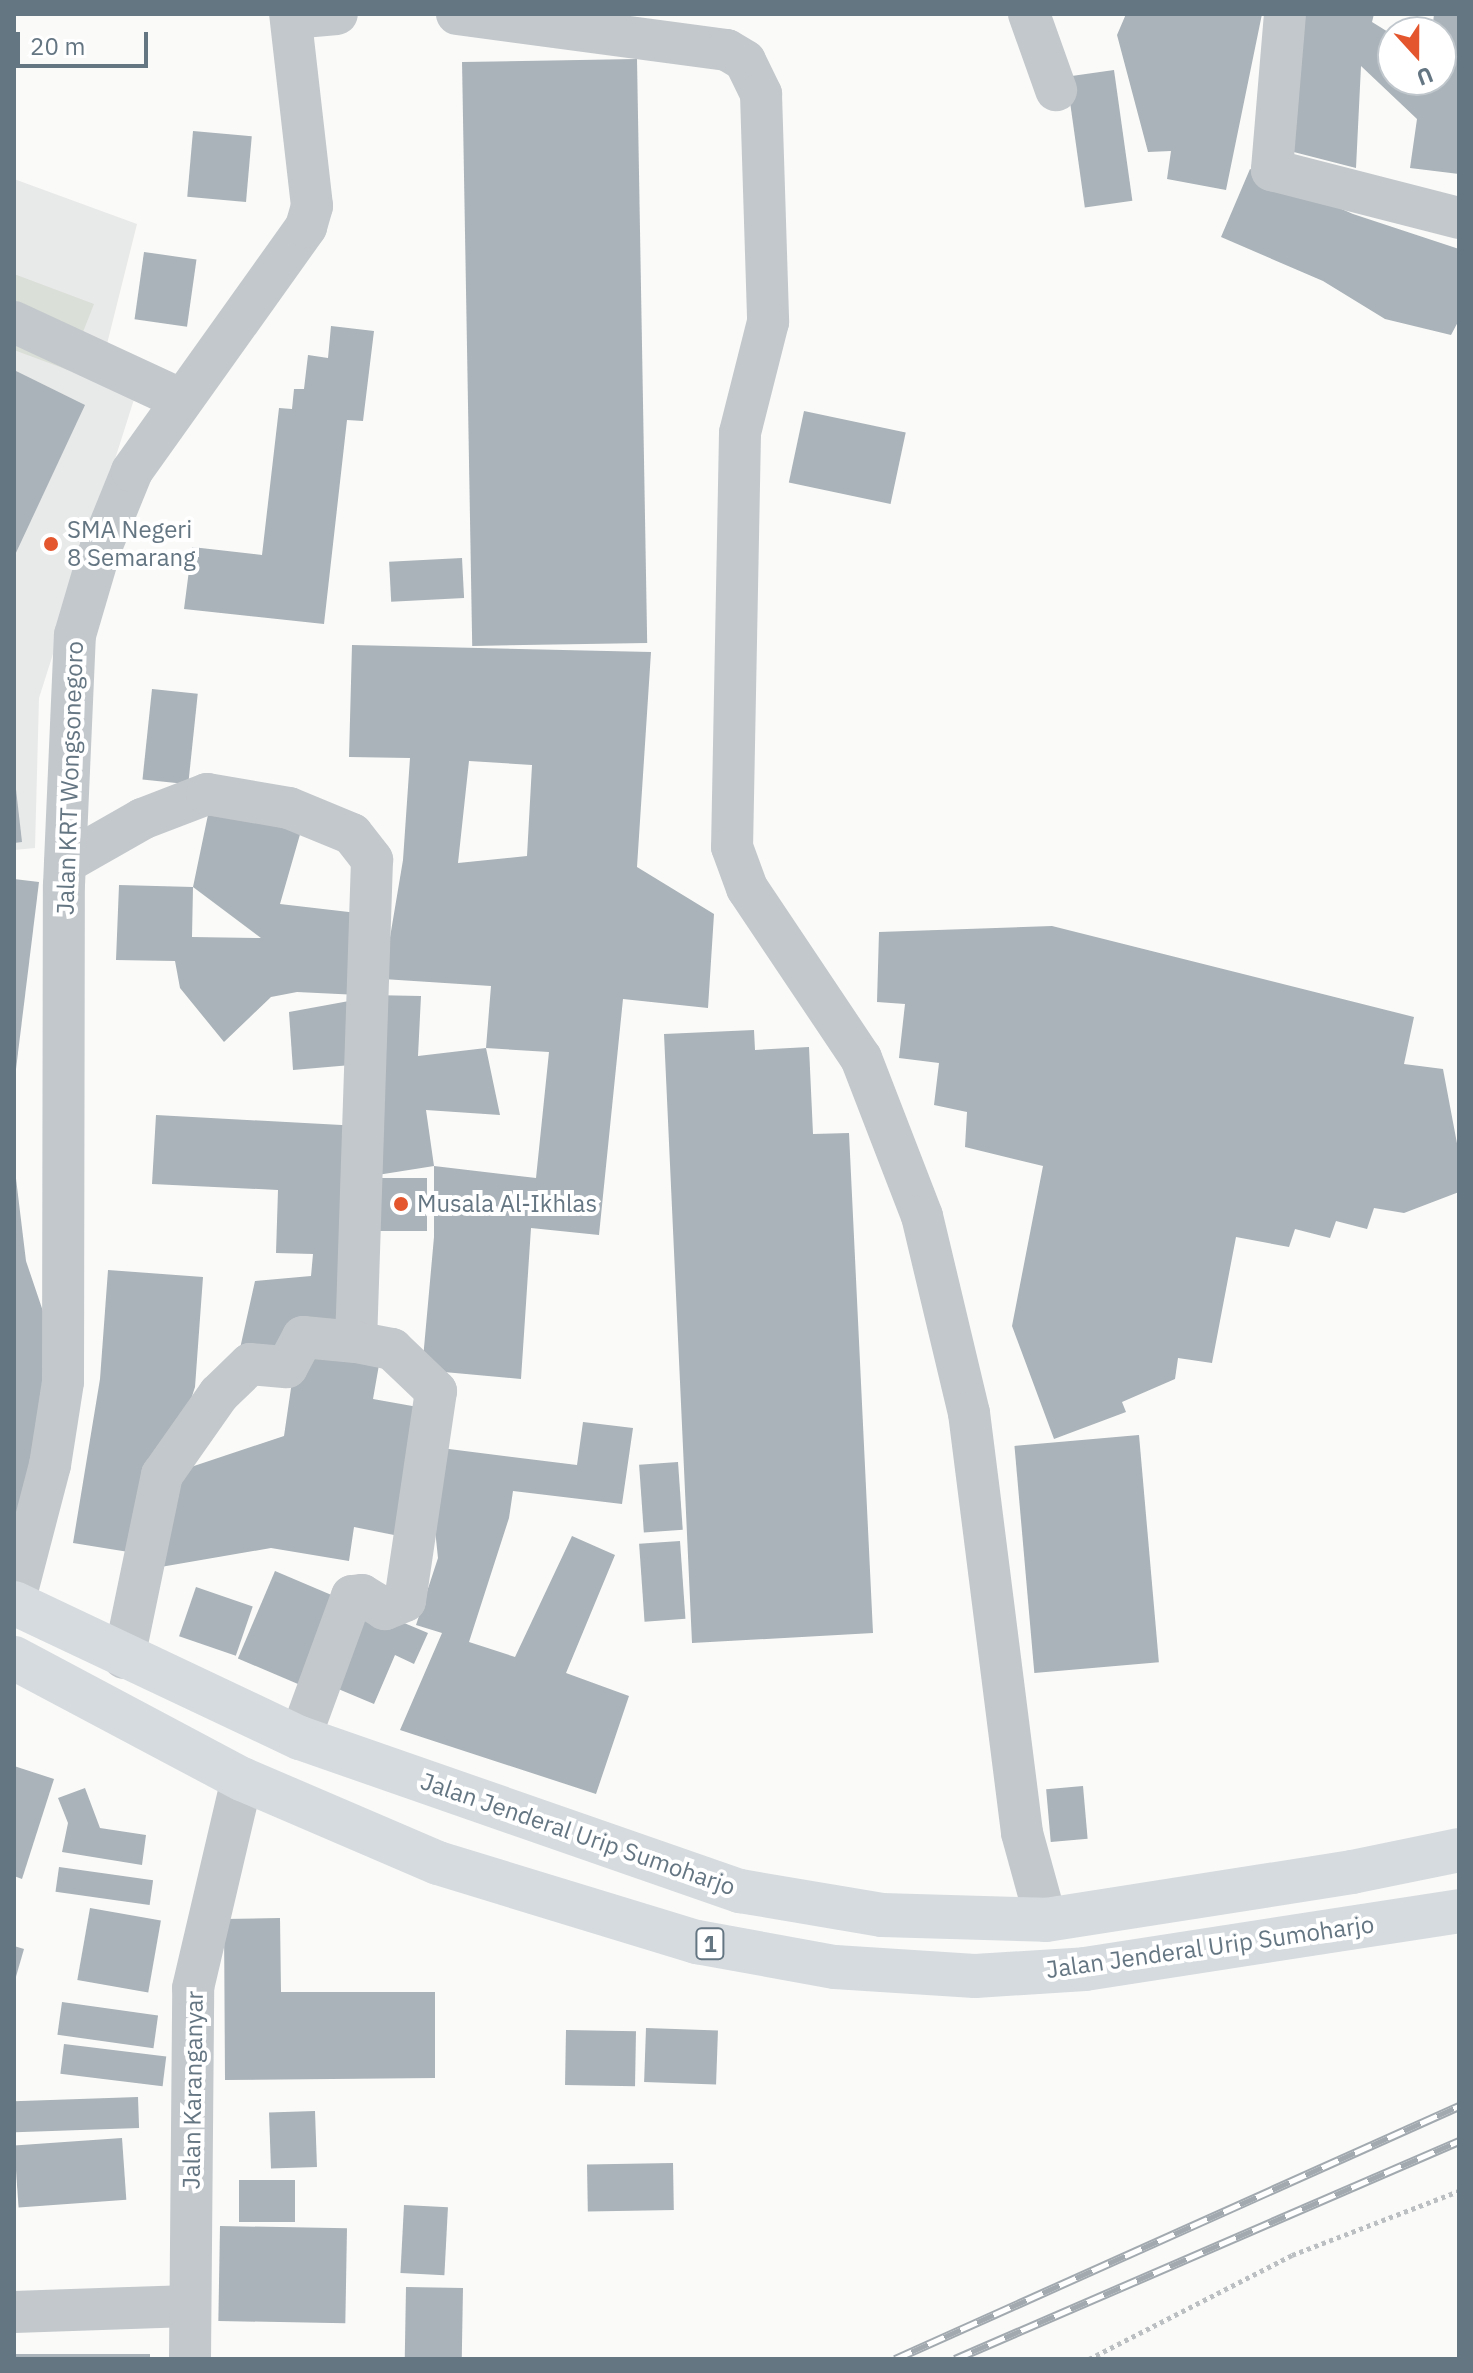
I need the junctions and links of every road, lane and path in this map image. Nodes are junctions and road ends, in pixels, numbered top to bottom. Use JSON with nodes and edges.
{"nodes":[{"id":1,"x":337,"y":14,"type":"edge"},
{"id":2,"x":457,"y":14,"type":"edge"},
{"id":3,"x":1029,"y":14,"type":"edge"},
{"id":4,"x":1285,"y":14,"type":"edge"},
{"id":5,"x":290,"y":16,"type":"edge"},
{"id":6,"x":1056,"y":90,"type":"dead end"},
{"id":7,"x":1459,"y":218,"type":"edge"},
{"id":8,"x":14,"y":322,"type":"edge"},
{"id":9,"x":182,"y":400,"type":"junction"},
{"id":10,"x":65,"y":863,"type":"junction"},
{"id":11,"x":356,"y":1342,"type":"junction"},
{"id":12,"x":14,"y":1603,"type":"edge"},
{"id":13,"x":14,"y":1658,"type":"edge"},
{"id":14,"x":124,"y":1658,"type":"junction"},
{"id":15,"x":300,"y":1738,"type":"junction"},
{"id":16,"x":242,"y":1779,"type":"junction"},
{"id":17,"x":1459,"y":1850,"type":"edge"},
{"id":18,"x":1459,"y":1911,"type":"edge"},
{"id":19,"x":1046,"y":1920,"type":"junction"},
{"id":20,"x":1459,"y":2191,"type":"edge"},
{"id":21,"x":189,"y":2306,"type":"junction"},
{"id":22,"x":14,"y":2312,"type":"edge"},
{"id":23,"x":190,"y":2359,"type":"edge"},
{"id":24,"x":1089,"y":2359,"type":"edge"}],
"edges":[{"from":1,"to":5,"type":"street"},
{"from":2,"to":19,"type":"street"},
{"from":3,"to":6,"type":"street"},
{"from":4,"to":7,"type":"street"},
{"from":5,"to":9,"type":"street","name":"Jalan KRT Wongsonegoro"},
{"from":8,"to":9,"type":"street"},
{"from":9,"to":10,"type":"street","name":"Jalan KRT Wongsonegoro"},
{"from":10,"to":11,"type":"street"},
{"from":10,"to":12,"type":"street","name":"Jalan KRT Wongsonegoro"},
{"from":11,"to":14,"type":"street"},
{"from":11,"to":15,"type":"street"},
{"from":12,"to":14,"type":"highway","name":"Jalan Jenderal Urip Sumoharjo"},
{"from":13,"to":16,"type":"highway","name":"Jalan Jenderal Urip Sumoharjo","number":"1"},
{"from":14,"to":15,"type":"highway","name":"Jalan Jenderal Urip Sumoharjo"},
{"from":15,"to":19,"type":"highway","name":"Jalan Jenderal Urip Sumoharjo"},
{"from":16,"to":18,"type":"highway","name":"Jalan Jenderal Urip Sumoharjo","number":"1"},
{"from":16,"to":21,"type":"street","name":"Jalan Karanganyar"},
{"from":17,"to":19,"type":"highway","name":"Jalan Jenderal Urip Sumoharjo"},
{"from":20,"to":24,"type":"path"},
{"from":21,"to":22,"type":"street"},
{"from":21,"to":23,"type":"street","name":"Jalan Karanganyar"}]}
